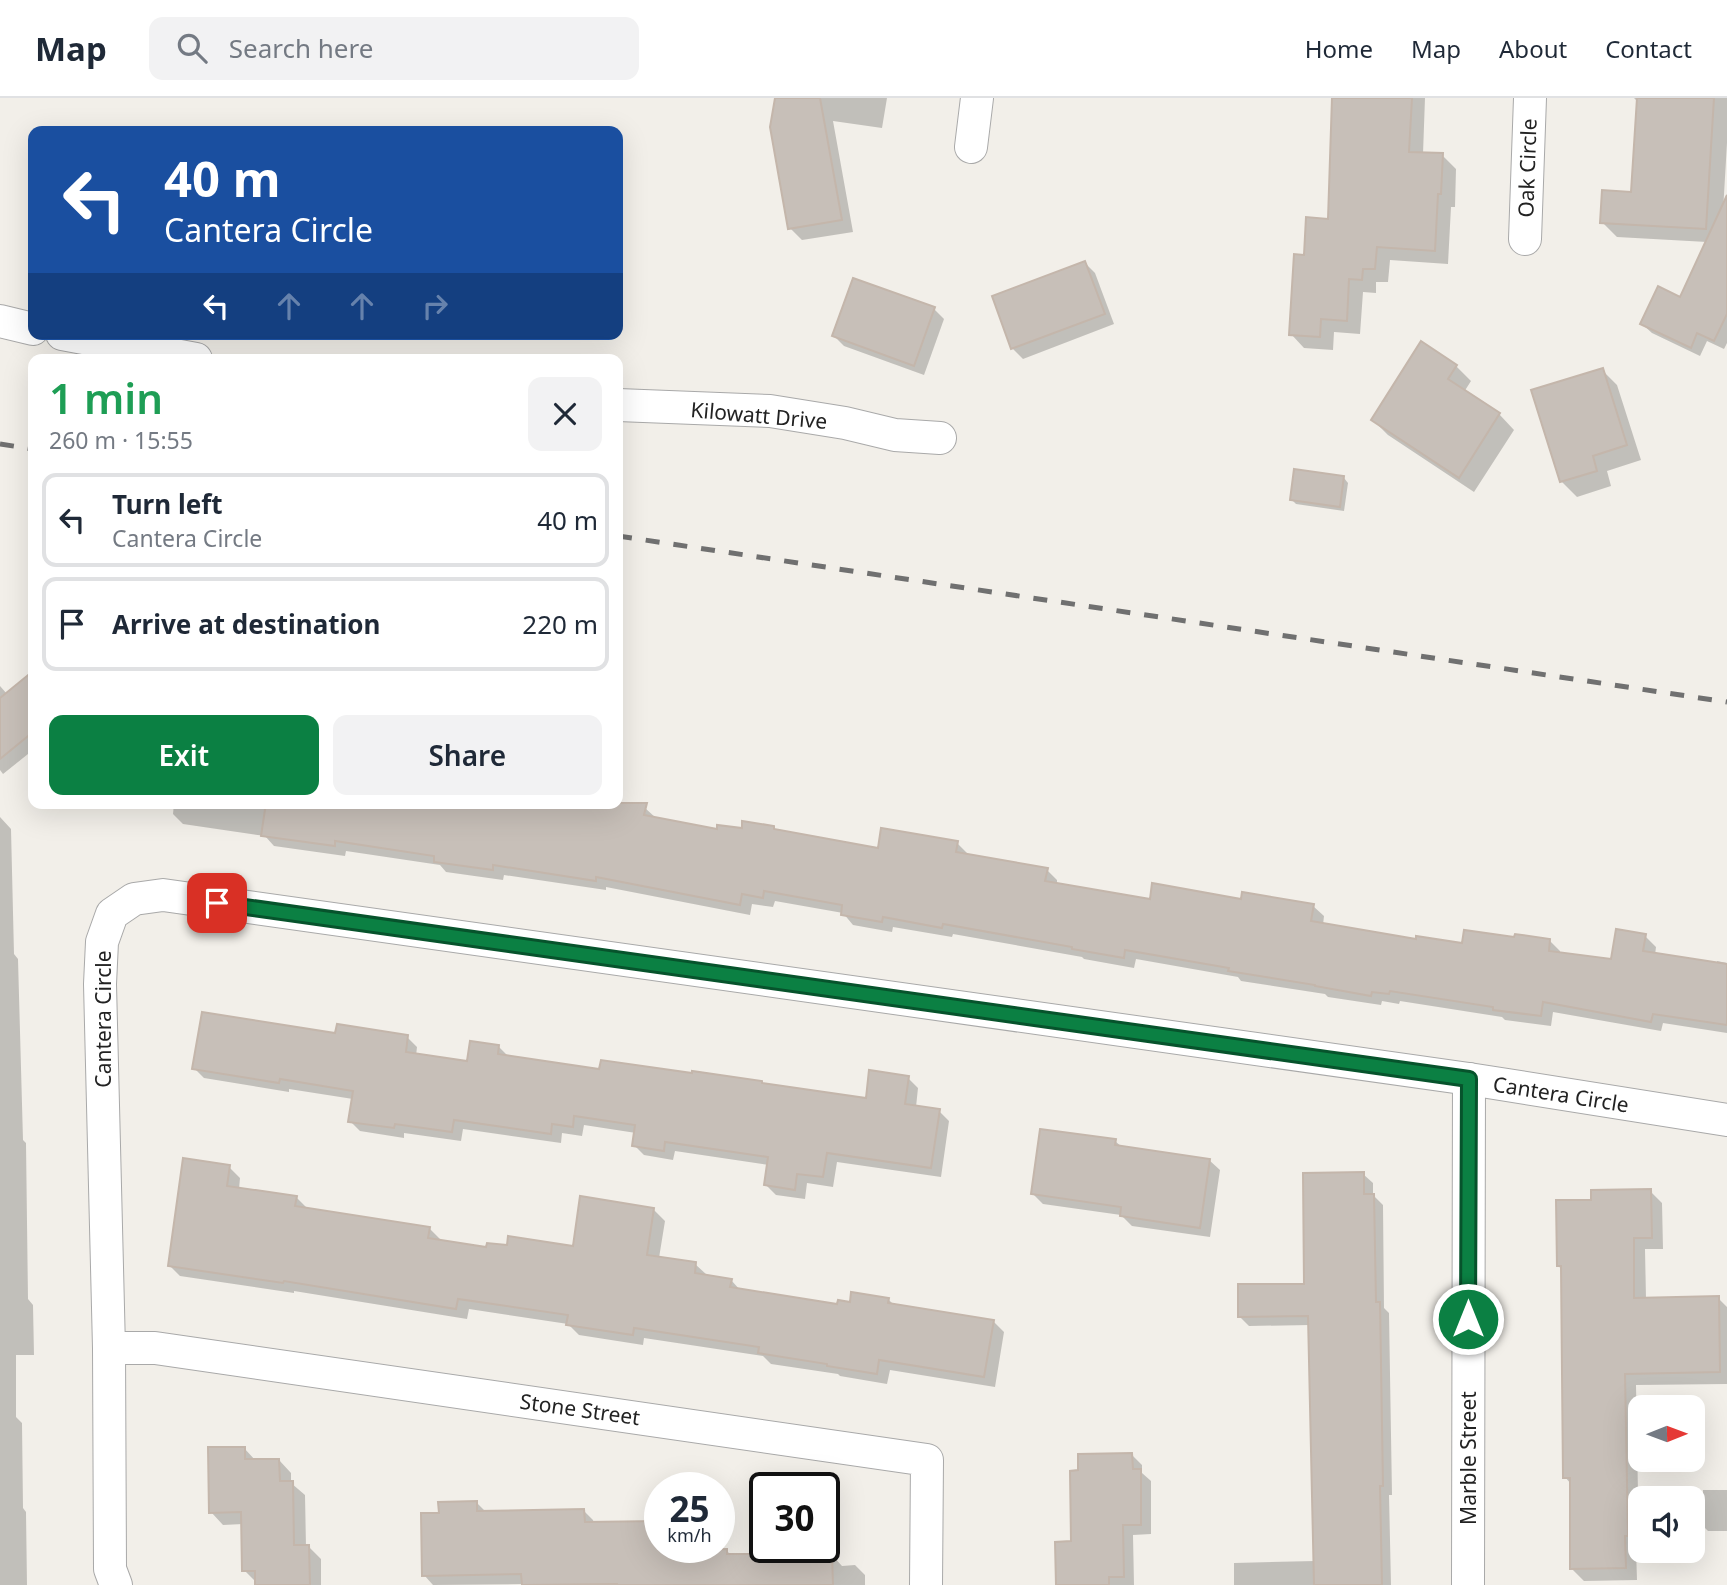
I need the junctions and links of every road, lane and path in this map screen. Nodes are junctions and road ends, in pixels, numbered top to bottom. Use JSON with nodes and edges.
{"nodes":[{"id":1,"x":977,"y":98,"type":"edge"},
{"id":2,"x":1530,"y":98,"type":"edge"},
{"id":3,"x":971,"y":147,"type":"dead end"},
{"id":4,"x":1525,"y":239,"type":"dead end"},
{"id":5,"x":0,"y":321,"type":"edge"},
{"id":6,"x":28,"y":328,"type":"edge"},
{"id":7,"x":94,"y":340,"type":"edge"},
{"id":8,"x":169,"y":354,"type":"edge"},
{"id":9,"x":623,"y":405,"type":"edge"},
{"id":10,"x":940,"y":438,"type":"dead end"},
{"id":11,"x":1469,"y":1079,"type":"junction"},
{"id":12,"x":1727,"y":1120,"type":"edge"},
{"id":13,"x":109,"y":1348,"type":"junction"},
{"id":14,"x":116,"y":1585,"type":"edge"},
{"id":15,"x":926,"y":1585,"type":"edge"},
{"id":16,"x":1468,"y":1585,"type":"edge"}],
"edges":[{"from":1,"to":3,"type":"street"},
{"from":2,"to":4,"type":"street","name":"Oak Circle"},
{"from":5,"to":6,"type":"street"},
{"from":7,"to":8,"type":"street"},
{"from":9,"to":10,"type":"street","name":"Kilowatt Drive"},
{"from":11,"to":12,"type":"street","name":"Cantera Circle"},
{"from":11,"to":13,"type":"street","name":"Cantera Circle"},
{"from":11,"to":16,"type":"street","name":"Marble Street"},
{"from":13,"to":14,"type":"street","name":"Cantera Circle"},
{"from":13,"to":15,"type":"street","name":"Stone Street"}]}
